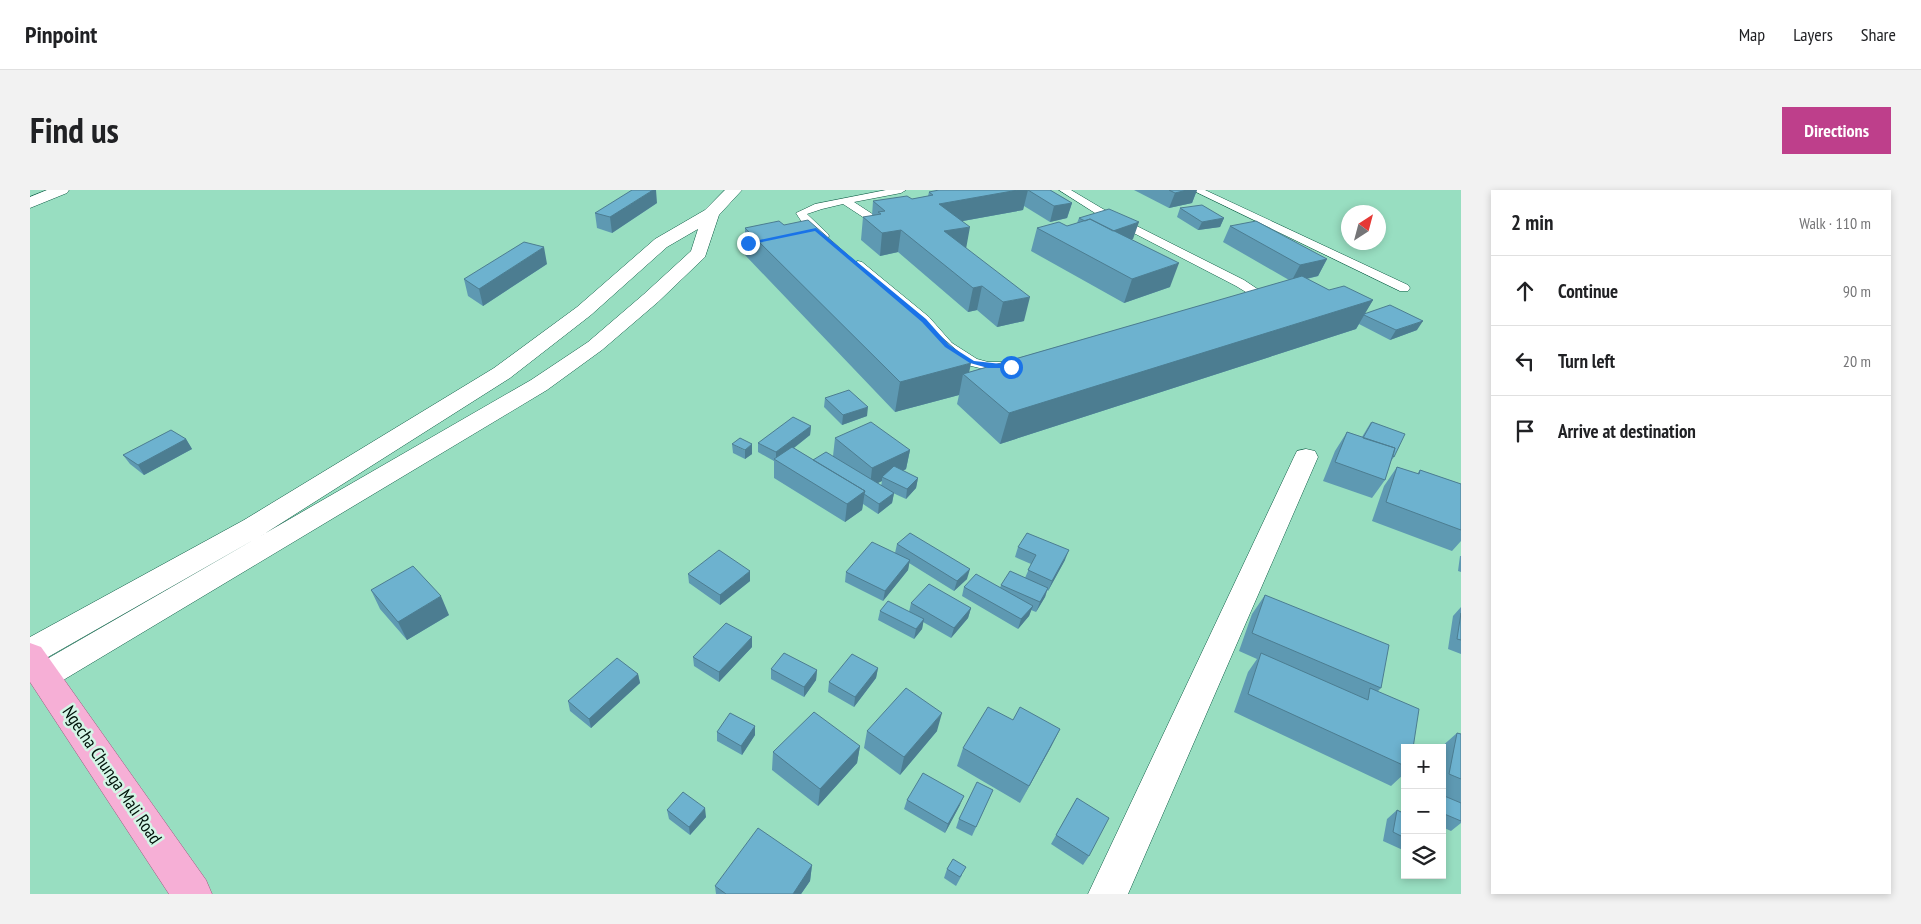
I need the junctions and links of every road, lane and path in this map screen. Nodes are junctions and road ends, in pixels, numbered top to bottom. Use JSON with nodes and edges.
{"nodes":[{"id":1,"x":61,"y":190,"type":"edge"},
{"id":2,"x":734,"y":190,"type":"edge"},
{"id":3,"x":902,"y":190,"type":"edge"},
{"id":4,"x":1064,"y":190,"type":"edge"},
{"id":5,"x":1197,"y":190,"type":"edge"},
{"id":6,"x":38,"y":195,"type":"edge"},
{"id":7,"x":845,"y":202,"type":"junction"},
{"id":8,"x":30,"y":203,"type":"edge"},
{"id":9,"x":711,"y":214,"type":"junction"},
{"id":10,"x":873,"y":218,"type":"edge"},
{"id":11,"x":816,"y":229,"type":"junction"},
{"id":12,"x":797,"y":233,"type":"edge"},
{"id":13,"x":831,"y":242,"type":"edge"},
{"id":14,"x":845,"y":254,"type":"edge"},
{"id":15,"x":1404,"y":288,"type":"dead end"},
{"id":16,"x":1229,"y":306,"type":"edge"},
{"id":17,"x":1030,"y":362,"type":"edge"},
{"id":18,"x":1306,"y":457,"type":"dead end"},
{"id":19,"x":35,"y":661,"type":"edge"},
{"id":20,"x":192,"y":894,"type":"edge"},
{"id":21,"x":1108,"y":894,"type":"edge"}],
"edges":[{"from":1,"to":6,"type":"street"},
{"from":2,"to":9,"type":"street"},
{"from":3,"to":7,"type":"lane"},
{"from":4,"to":16,"type":"lane"},
{"from":5,"to":15,"type":"lane"},
{"from":6,"to":8,"type":"street"},
{"from":7,"to":10,"type":"lane"},
{"from":7,"to":11,"type":"lane"},
{"from":9,"to":19,"type":"street"},
{"from":9,"to":19,"type":"street"},
{"from":11,"to":12,"type":"lane"},
{"from":11,"to":13,"type":"lane"},
{"from":14,"to":17,"type":"lane"},
{"from":18,"to":21,"type":"street"},
{"from":19,"to":20,"type":"main road","name":"Ngecha Chunga Mali Road"}]}
